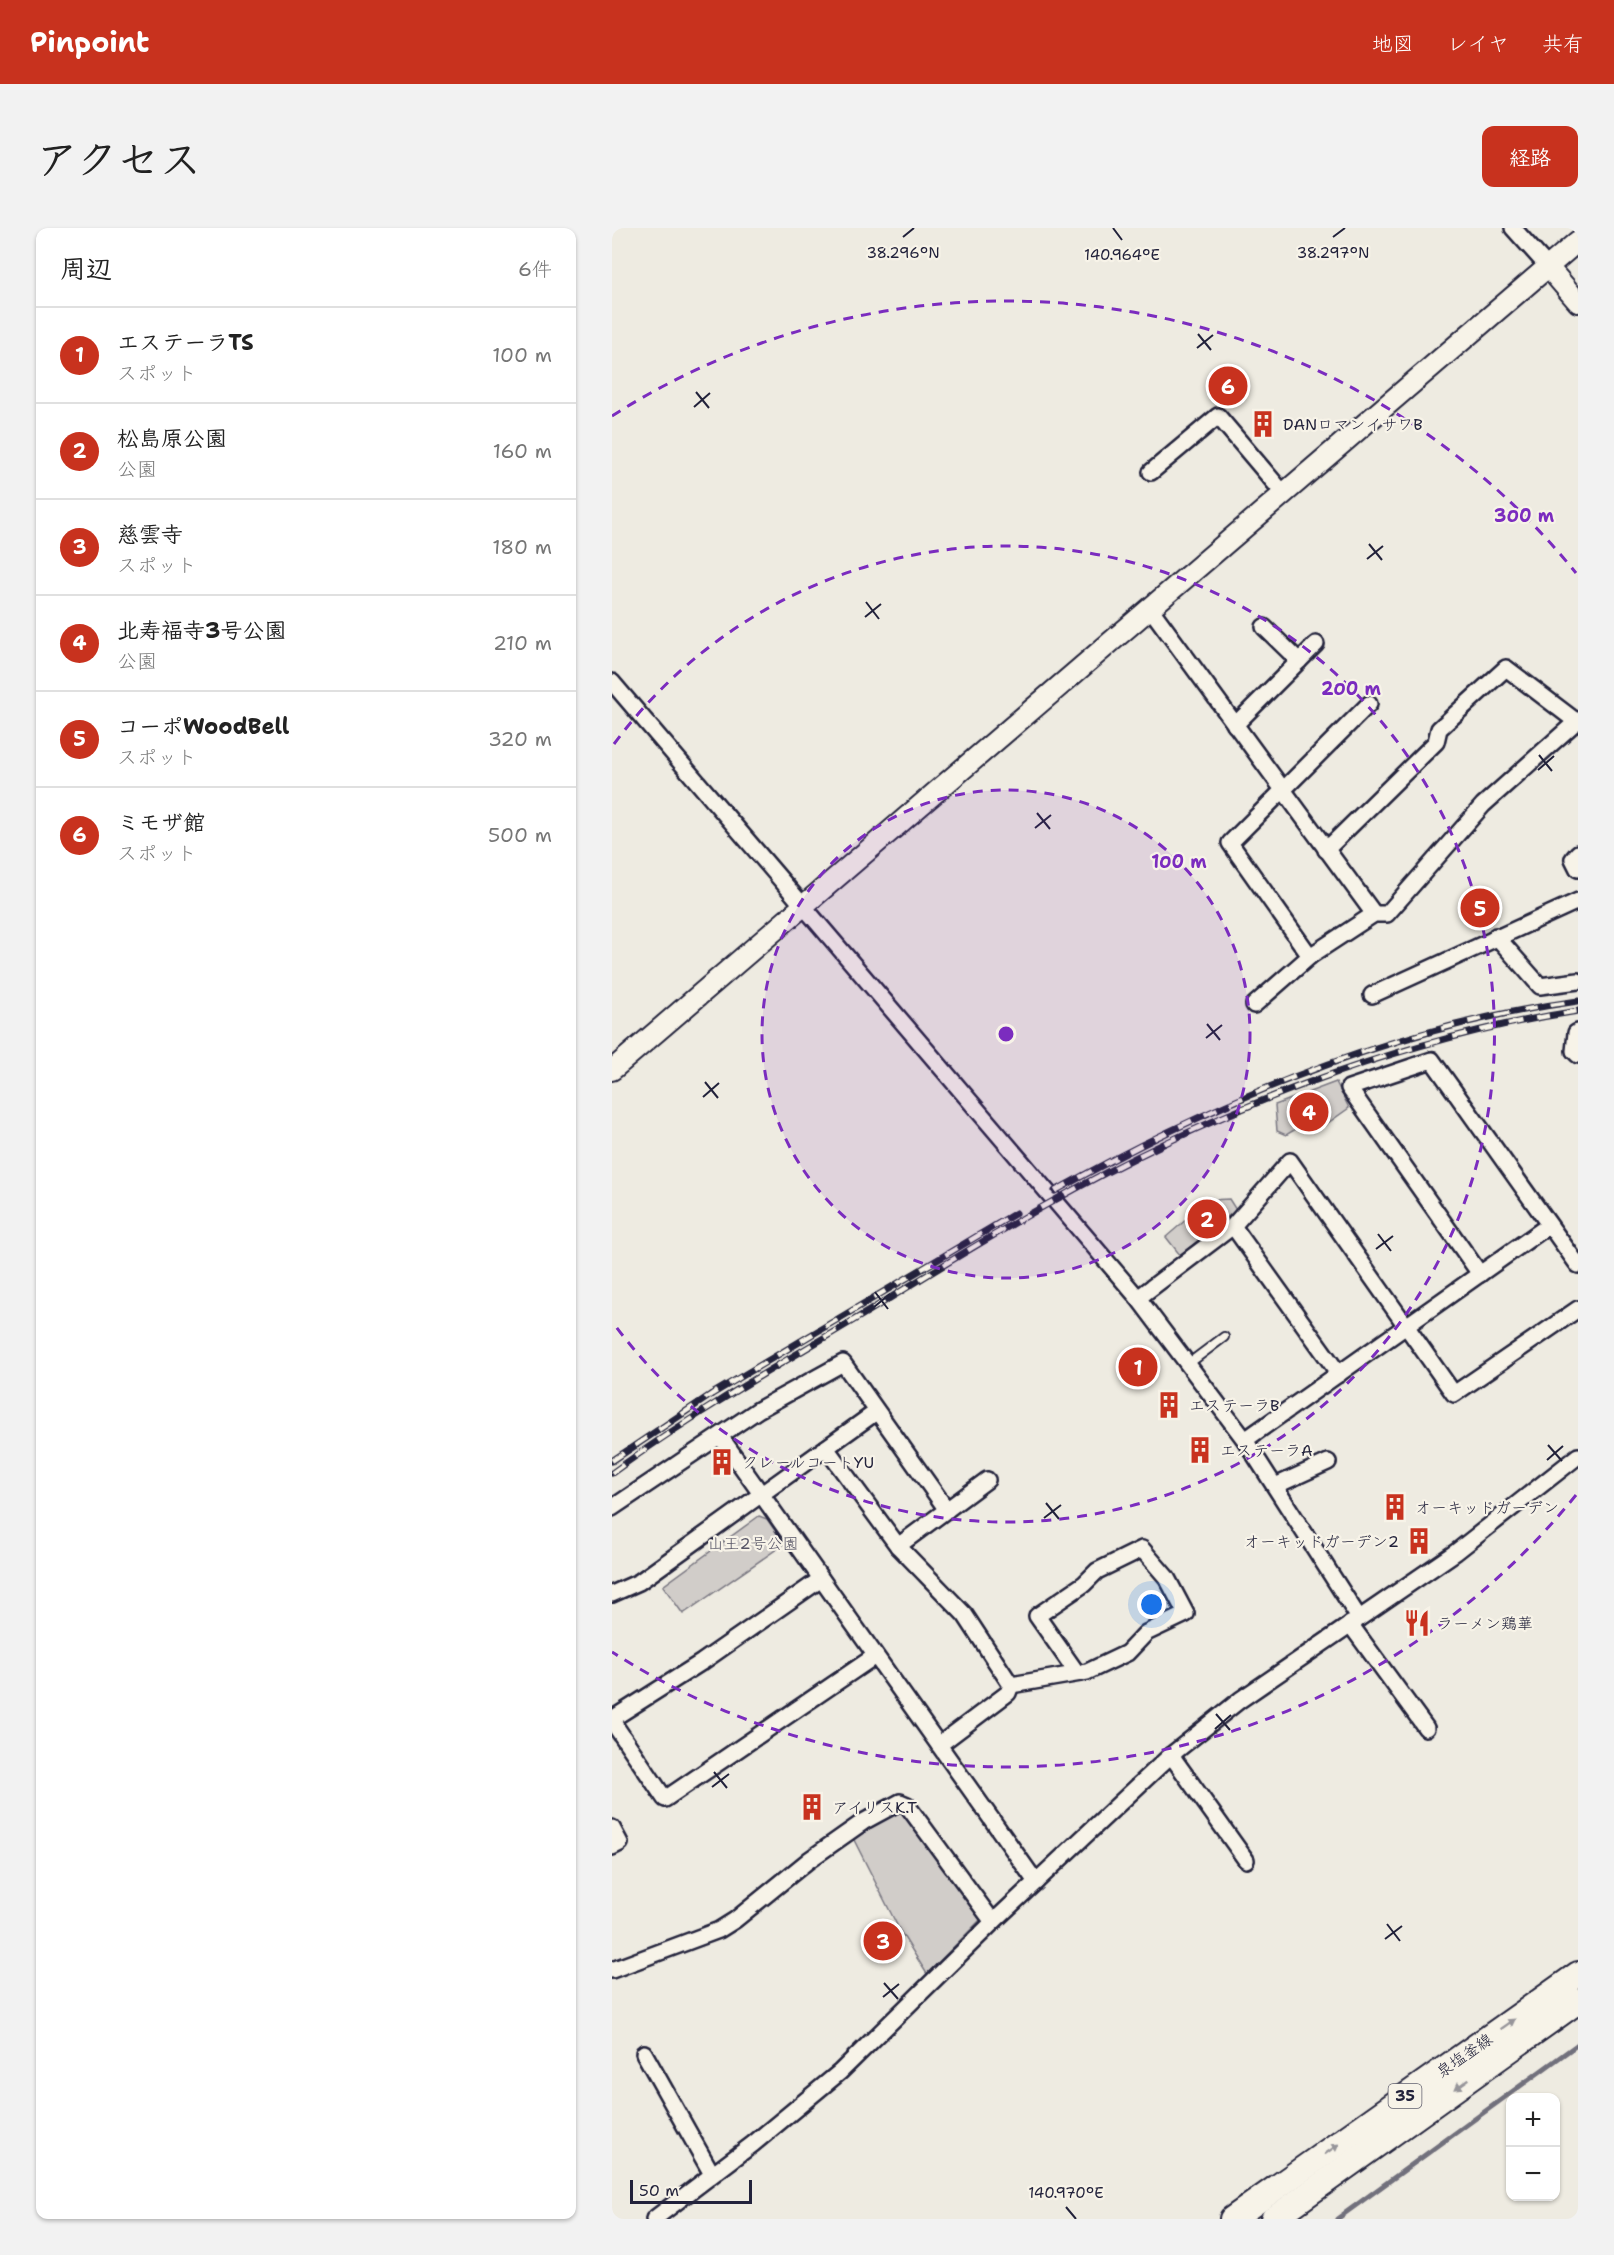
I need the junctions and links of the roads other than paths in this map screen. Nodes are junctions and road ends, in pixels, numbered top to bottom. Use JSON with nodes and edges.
{"nodes":[{"id":1,"x":1513,"y":228,"type":"edge"},
{"id":2,"x":1578,"y":241,"type":"edge"},
{"id":3,"x":1548,"y":267,"type":"junction"},
{"id":4,"x":1578,"y":302,"type":"edge"},
{"id":5,"x":1151,"y":472,"type":"dead end"},
{"id":6,"x":1284,"y":494,"type":"junction"},
{"id":7,"x":1150,"y":608,"type":"junction"},
{"id":8,"x":1264,"y":627,"type":"dead end"},
{"id":9,"x":1316,"y":644,"type":"dead end"},
{"id":10,"x":1299,"y":661,"type":"junction"},
{"id":11,"x":612,"y":682,"type":"edge"},
{"id":12,"x":1369,"y":704,"type":"dead end"},
{"id":13,"x":1577,"y":721,"type":"edge"},
{"id":14,"x":1235,"y":724,"type":"junction"},
{"id":15,"x":1282,"y":789,"type":"junction"},
{"id":16,"x":1326,"y":850,"type":"junction"},
{"id":17,"x":1578,"y":853,"type":"edge"},
{"id":18,"x":1578,"y":868,"type":"edge"},
{"id":19,"x":1578,"y":901,"type":"edge"},
{"id":20,"x":804,"y":905,"type":"junction"},
{"id":21,"x":1374,"y":914,"type":"junction"},
{"id":22,"x":1496,"y":936,"type":"junction"},
{"id":23,"x":1310,"y":957,"type":"junction"},
{"id":24,"x":1578,"y":981,"type":"edge"},
{"id":25,"x":1372,"y":995,"type":"dead end"},
{"id":26,"x":1254,"y":1005,"type":"dead end"},
{"id":27,"x":1578,"y":1032,"type":"edge"},
{"id":28,"x":1578,"y":1056,"type":"edge"},
{"id":29,"x":612,"y":1070,"type":"edge"},
{"id":30,"x":1549,"y":1225,"type":"junction"},
{"id":31,"x":1233,"y":1226,"type":"junction"},
{"id":32,"x":1578,"y":1265,"type":"edge"},
{"id":33,"x":1480,"y":1274,"type":"junction"},
{"id":34,"x":1138,"y":1298,"type":"junction"},
{"id":35,"x":1578,"y":1309,"type":"edge"},
{"id":36,"x":1406,"y":1326,"type":"junction"},
{"id":37,"x":1224,"y":1337,"type":"dead end"},
{"id":38,"x":1188,"y":1364,"type":"junction"},
{"id":39,"x":1339,"y":1374,"type":"junction"},
{"id":40,"x":876,"y":1412,"type":"junction"},
{"id":41,"x":720,"y":1436,"type":"junction"},
{"id":42,"x":1245,"y":1440,"type":"junction"},
{"id":43,"x":826,"y":1448,"type":"junction"},
{"id":44,"x":1578,"y":1456,"type":"edge"},
{"id":45,"x":1328,"y":1462,"type":"dead end"},
{"id":46,"x":987,"y":1480,"type":"dead end"},
{"id":47,"x":1275,"y":1486,"type":"junction"},
{"id":48,"x":761,"y":1495,"type":"junction"},
{"id":49,"x":612,"y":1508,"type":"edge"},
{"id":50,"x":947,"y":1510,"type":"junction"},
{"id":51,"x":898,"y":1546,"type":"junction"},
{"id":52,"x":821,"y":1579,"type":"junction"},
{"id":53,"x":612,"y":1594,"type":"edge"},
{"id":54,"x":1354,"y":1621,"type":"junction"},
{"id":55,"x":875,"y":1656,"type":"junction"},
{"id":56,"x":1077,"y":1673,"type":"junction"},
{"id":57,"x":1011,"y":1685,"type":"junction"},
{"id":58,"x":612,"y":1720,"type":"edge"},
{"id":59,"x":1426,"y":1728,"type":"dead end"},
{"id":60,"x":939,"y":1745,"type":"junction"},
{"id":61,"x":1172,"y":1755,"type":"junction"},
{"id":62,"x":612,"y":1828,"type":"edge"},
{"id":63,"x":612,"y":1847,"type":"edge"},
{"id":64,"x":1246,"y":1860,"type":"dead end"},
{"id":65,"x":1036,"y":1882,"type":"junction"},
{"id":66,"x":993,"y":1922,"type":"junction"},
{"id":67,"x":612,"y":1970,"type":"edge"},
{"id":68,"x":1578,"y":1974,"type":"edge"},
{"id":69,"x":1578,"y":2001,"type":"edge"},
{"id":70,"x":644,"y":2053,"type":"dead end"},
{"id":71,"x":1346,"y":2167,"type":"junction"},
{"id":72,"x":712,"y":2174,"type":"junction"},
{"id":73,"x":654,"y":2219,"type":"edge"},
{"id":74,"x":1233,"y":2219,"type":"edge"},
{"id":75,"x":1252,"y":2219,"type":"edge"},
{"id":76,"x":1274,"y":2219,"type":"edge"}],
"edges":[{"from":1,"to":3,"type":"street"},
{"from":2,"to":3,"type":"street"},
{"from":3,"to":4,"type":"street"},
{"from":3,"to":6,"type":"street"},
{"from":5,"to":6,"type":"street"},
{"from":6,"to":7,"type":"street"},
{"from":7,"to":14,"type":"street"},
{"from":7,"to":20,"type":"street"},
{"from":8,"to":10,"type":"street"},
{"from":9,"to":10,"type":"street"},
{"from":10,"to":14,"type":"street"},
{"from":11,"to":20,"type":"street"},
{"from":12,"to":15,"type":"street"},
{"from":13,"to":16,"type":"street"},
{"from":13,"to":21,"type":"street"},
{"from":14,"to":15,"type":"street"},
{"from":15,"to":16,"type":"street"},
{"from":15,"to":23,"type":"street"},
{"from":16,"to":21,"type":"street"},
{"from":17,"to":18,"type":"street"},
{"from":19,"to":22,"type":"street"},
{"from":20,"to":29,"type":"street"},
{"from":20,"to":34,"type":"street"},
{"from":21,"to":23,"type":"street"},
{"from":22,"to":24,"type":"street"},
{"from":22,"to":25,"type":"street"},
{"from":23,"to":26,"type":"street"},
{"from":27,"to":28,"type":"street"},
{"from":30,"to":32,"type":"street"},
{"from":30,"to":33,"type":"street"},
{"from":30,"to":33,"type":"street"},
{"from":31,"to":34,"type":"street"},
{"from":31,"to":36,"type":"street"},
{"from":31,"to":39,"type":"street"},
{"from":33,"to":36,"type":"street"},
{"from":34,"to":38,"type":"street"},
{"from":35,"to":36,"type":"street"},
{"from":36,"to":39,"type":"street"},
{"from":37,"to":38,"type":"lane"},
{"from":38,"to":42,"type":"street"},
{"from":39,"to":42,"type":"street"},
{"from":40,"to":41,"type":"street"},
{"from":40,"to":43,"type":"street"},
{"from":40,"to":50,"type":"street"},
{"from":41,"to":48,"type":"street"},
{"from":41,"to":49,"type":"street"},
{"from":42,"to":47,"type":"street"},
{"from":43,"to":48,"type":"street"},
{"from":43,"to":51,"type":"street"},
{"from":44,"to":54,"type":"street"},
{"from":45,"to":47,"type":"street"},
{"from":46,"to":50,"type":"street"},
{"from":47,"to":54,"type":"street"},
{"from":48,"to":52,"type":"street"},
{"from":48,"to":53,"type":"street"},
{"from":50,"to":51,"type":"street"},
{"from":51,"to":57,"type":"street"},
{"from":52,"to":55,"type":"street"},
{"from":52,"to":58,"type":"street"},
{"from":54,"to":59,"type":"street"},
{"from":54,"to":61,"type":"street"},
{"from":55,"to":58,"type":"street"},
{"from":55,"to":60,"type":"street"},
{"from":56,"to":56,"type":"street"},
{"from":56,"to":57,"type":"street"},
{"from":57,"to":60,"type":"street"},
{"from":60,"to":65,"type":"street"},
{"from":61,"to":64,"type":"street"},
{"from":61,"to":65,"type":"street"},
{"from":62,"to":63,"type":"street"},
{"from":65,"to":66,"type":"street"},
{"from":66,"to":67,"type":"street"},
{"from":66,"to":72,"type":"street"},
{"from":74,"to":68,"type":"main road","name":"泉塩釜線","number":"35","one_way":true},
{"from":69,"to":71,"type":"main road","name":"泉塩釜線","number":"35","one_way":true},
{"from":70,"to":72,"type":"street"},
{"from":71,"to":75,"type":"main road"},
{"from":71,"to":76,"type":"main road","name":"泉塩釜線","number":"35"},
{"from":72,"to":73,"type":"street"}]}
